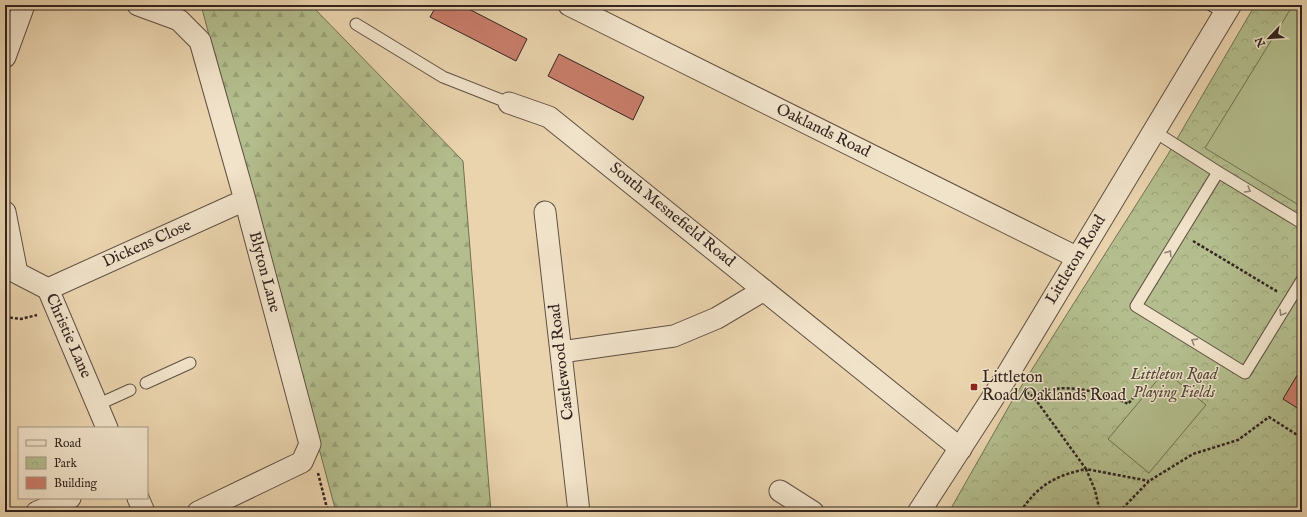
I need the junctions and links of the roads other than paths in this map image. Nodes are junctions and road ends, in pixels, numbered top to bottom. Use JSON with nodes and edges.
{"nodes":[{"id":1,"x":24,"y":5,"type":"edge"},
{"id":2,"x":138,"y":5,"type":"edge"},
{"id":3,"x":569,"y":5,"type":"edge"},
{"id":4,"x":1222,"y":8,"type":"edge"},
{"id":5,"x":356,"y":24,"type":"dead end"},
{"id":6,"x":5,"y":57,"type":"edge"},
{"id":7,"x":509,"y":103,"type":"joint"},
{"id":8,"x":1152,"y":132,"type":"junction"},
{"id":9,"x":1218,"y":172,"type":"junction"},
{"id":10,"x":245,"y":200,"type":"junction"},
{"id":11,"x":5,"y":212,"type":"edge"},
{"id":12,"x":545,"y":212,"type":"dead end"},
{"id":13,"x":1302,"y":223,"type":"edge"},
{"id":14,"x":1078,"y":258,"type":"junction"},
{"id":15,"x":1302,"y":280,"type":"edge"},
{"id":16,"x":764,"y":290,"type":"junction"},
{"id":17,"x":52,"y":298,"type":"junction"},
{"id":18,"x":561,"y":352,"type":"junction"},
{"id":19,"x":190,"y":363,"type":"dead end"},
{"id":20,"x":146,"y":383,"type":"dead end"},
{"id":21,"x":130,"y":390,"type":"dead end"},
{"id":22,"x":98,"y":405,"type":"junction"},
{"id":23,"x":107,"y":427,"type":"edge"},
{"id":24,"x":961,"y":449,"type":"junction"},
{"id":25,"x":780,"y":491,"type":"dead end"},
{"id":26,"x":68,"y":499,"type":"edge"},
{"id":27,"x":138,"y":499,"type":"edge"},
{"id":28,"x":37,"y":512,"type":"edge"},
{"id":29,"x":144,"y":512,"type":"edge"},
{"id":30,"x":198,"y":512,"type":"edge"},
{"id":31,"x":579,"y":512,"type":"edge"},
{"id":32,"x":813,"y":512,"type":"edge"},
{"id":33,"x":918,"y":512,"type":"edge"}],
"edges":[{"from":1,"to":6,"type":"street"},
{"from":2,"to":10,"type":"street","name":"Blyton Lane"},
{"from":3,"to":14,"type":"street","name":"Oaklands Road"},
{"from":4,"to":8,"type":"street","name":"Littleton Road"},
{"from":5,"to":7,"type":"lane","name":"South Mesnefield Road"},
{"from":7,"to":16,"type":"street","name":"South Mesnefield Road"},
{"from":8,"to":9,"type":"lane"},
{"from":8,"to":14,"type":"street","name":"Littleton Road"},
{"from":9,"to":13,"type":"lane","one_way":true},
{"from":15,"to":9,"type":"lane","one_way":true},
{"from":10,"to":17,"type":"street","name":"Dickens Close"},
{"from":10,"to":30,"type":"street","name":"Blyton Lane"},
{"from":11,"to":17,"type":"street","name":"Christie Lane"},
{"from":12,"to":18,"type":"street","name":"Castlewood Road"},
{"from":14,"to":24,"type":"street","name":"Littleton Road"},
{"from":16,"to":18,"type":"street"},
{"from":16,"to":24,"type":"street","name":"South Mesnefield Road"},
{"from":17,"to":22,"type":"street","name":"Christie Lane"},
{"from":18,"to":31,"type":"street","name":"Castlewood Road"},
{"from":19,"to":20,"type":"lane"},
{"from":21,"to":22,"type":"lane"},
{"from":22,"to":23,"type":"street","name":"Christie Lane"},
{"from":24,"to":33,"type":"street","name":"Littleton Road"},
{"from":25,"to":32,"type":"street"},
{"from":26,"to":28,"type":"street"},
{"from":27,"to":29,"type":"street"}]}
